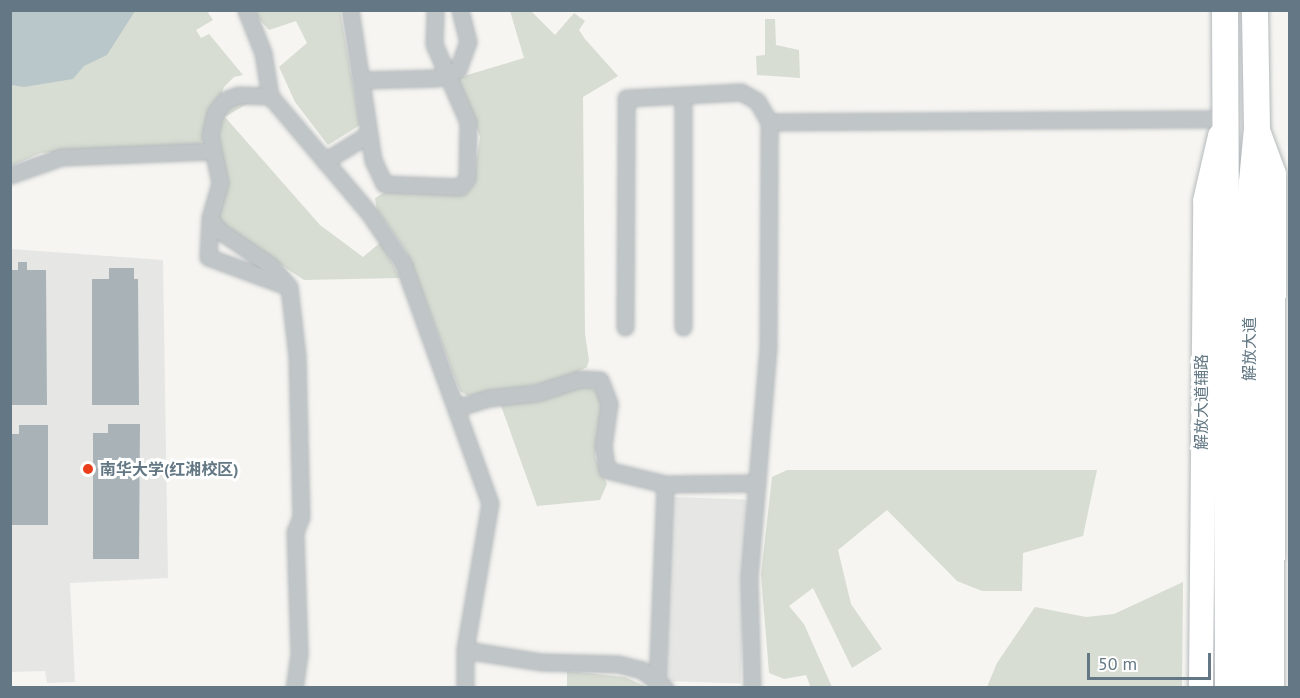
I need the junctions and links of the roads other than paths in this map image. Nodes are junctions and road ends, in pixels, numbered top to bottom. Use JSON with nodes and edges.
{"nodes":[{"id":1,"x":246,"y":10,"type":"edge"},
{"id":2,"x":350,"y":10,"type":"edge"},
{"id":3,"x":435,"y":10,"type":"edge"},
{"id":4,"x":460,"y":10,"type":"edge"},
{"id":5,"x":1225,"y":10,"type":"edge"},
{"id":6,"x":1255,"y":10,"type":"edge"},
{"id":7,"x":448,"y":73,"type":"junction"},
{"id":8,"x":361,"y":80,"type":"junction"},
{"id":9,"x":683,"y":95,"type":"junction"},
{"id":10,"x":270,"y":96,"type":"junction"},
{"id":11,"x":1224,"y":120,"type":"junction"},
{"id":12,"x":769,"y":122,"type":"junction"},
{"id":13,"x":1257,"y":128,"type":"junction"},
{"id":14,"x":369,"y":134,"type":"junction"},
{"id":15,"x":212,"y":151,"type":"junction"},
{"id":16,"x":325,"y":161,"type":"junction"},
{"id":17,"x":10,"y":175,"type":"edge"},
{"id":18,"x":1239,"y":213,"type":"junction"},
{"id":19,"x":210,"y":219,"type":"junction"},
{"id":20,"x":289,"y":286,"type":"junction"},
{"id":21,"x":625,"y":327,"type":"dead end"},
{"id":22,"x":683,"y":327,"type":"dead end"},
{"id":23,"x":456,"y":408,"type":"junction"},
{"id":24,"x":757,"y":483,"type":"junction"},
{"id":25,"x":665,"y":484,"type":"junction"},
{"id":26,"x":465,"y":650,"type":"junction"},
{"id":27,"x":661,"y":686,"type":"edge"},
{"id":28,"x":294,"y":687,"type":"edge"},
{"id":29,"x":465,"y":687,"type":"edge"},
{"id":30,"x":752,"y":687,"type":"edge"},
{"id":31,"x":1200,"y":687,"type":"edge"},
{"id":32,"x":1228,"y":687,"type":"edge"},
{"id":33,"x":1250,"y":687,"type":"edge"},
{"id":34,"x":1272,"y":687,"type":"edge"}],
"edges":[{"from":1,"to":10,"type":"street"},
{"from":2,"to":8,"type":"street"},
{"from":3,"to":7,"type":"street"},
{"from":4,"to":7,"type":"street"},
{"from":5,"to":11,"type":"highway","name":"解放大道"},
{"from":6,"to":13,"type":"highway","name":"解放大道"},
{"from":7,"to":8,"type":"street"},
{"from":7,"to":14,"type":"street"},
{"from":8,"to":14,"type":"street"},
{"from":9,"to":12,"type":"street"},
{"from":9,"to":21,"type":"street"},
{"from":9,"to":22,"type":"street"},
{"from":10,"to":15,"type":"street"},
{"from":10,"to":16,"type":"street"},
{"from":11,"to":12,"type":"street"},
{"from":11,"to":18,"type":"highway","name":"解放大道"},
{"from":11,"to":31,"type":"main road","name":"解放大道辅路"},
{"from":12,"to":24,"type":"street"},
{"from":13,"to":18,"type":"highway","name":"解放大道"},
{"from":13,"to":34,"type":"main road"},
{"from":14,"to":16,"type":"street"},
{"from":15,"to":17,"type":"street"},
{"from":15,"to":19,"type":"street"},
{"from":16,"to":23,"type":"street"},
{"from":18,"to":32,"type":"highway","name":"解放大道"},
{"from":18,"to":33,"type":"highway","name":"解放大道"},
{"from":19,"to":20,"type":"street"},
{"from":19,"to":20,"type":"street"},
{"from":20,"to":28,"type":"street"},
{"from":23,"to":25,"type":"street"},
{"from":23,"to":26,"type":"street"},
{"from":24,"to":25,"type":"street"},
{"from":24,"to":30,"type":"street"},
{"from":25,"to":27,"type":"street"},
{"from":26,"to":27,"type":"street"},
{"from":26,"to":29,"type":"street"}]}
